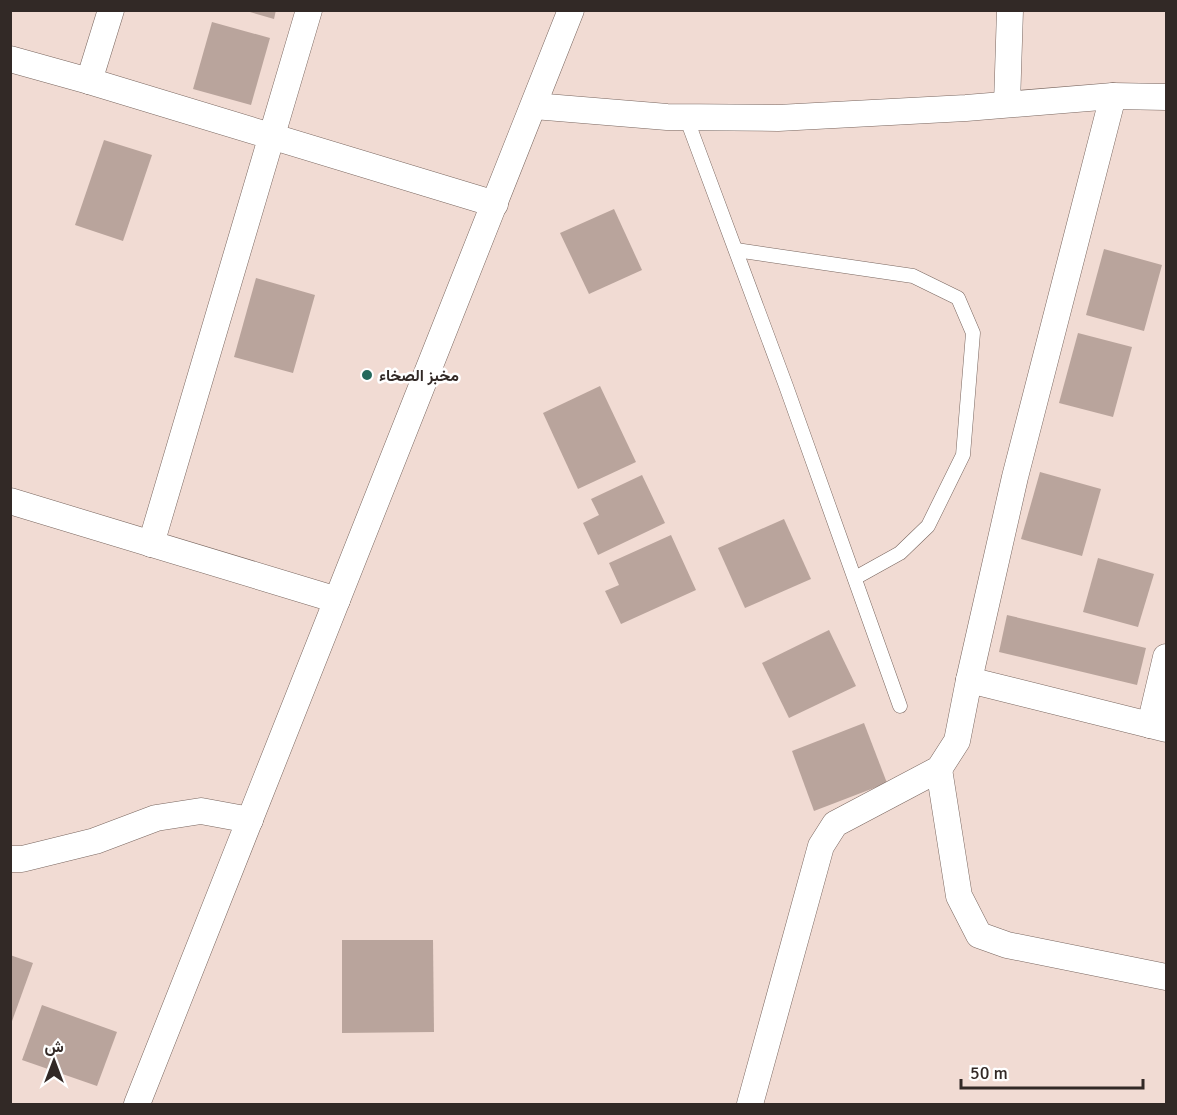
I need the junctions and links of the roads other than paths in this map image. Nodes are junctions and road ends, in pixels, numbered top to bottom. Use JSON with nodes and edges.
{"nodes":[{"id":1,"x":111,"y":10,"type":"edge"},
{"id":2,"x":309,"y":10,"type":"edge"},
{"id":3,"x":571,"y":10,"type":"edge"},
{"id":4,"x":1010,"y":10,"type":"edge"},
{"id":5,"x":10,"y":59,"type":"edge"},
{"id":6,"x":89,"y":81,"type":"junction"},
{"id":7,"x":1113,"y":96,"type":"junction"},
{"id":8,"x":1167,"y":97,"type":"edge"},
{"id":9,"x":1007,"y":104,"type":"junction"},
{"id":10,"x":534,"y":106,"type":"junction"},
{"id":11,"x":686,"y":117,"type":"junction"},
{"id":12,"x":271,"y":136,"type":"junction"},
{"id":13,"x":495,"y":204,"type":"junction"},
{"id":14,"x":736,"y":250,"type":"junction"},
{"id":15,"x":10,"y":501,"type":"edge"},
{"id":16,"x":151,"y":544,"type":"junction"},
{"id":17,"x":855,"y":578,"type":"junction"},
{"id":18,"x":338,"y":600,"type":"junction"},
{"id":19,"x":1167,"y":657,"type":"edge"},
{"id":20,"x":969,"y":680,"type":"junction"},
{"id":21,"x":900,"y":706,"type":"dead end"},
{"id":22,"x":1158,"y":727,"type":"edge"},
{"id":23,"x":939,"y":769,"type":"junction"},
{"id":24,"x":250,"y":820,"type":"junction"},
{"id":25,"x":10,"y":859,"type":"edge"},
{"id":26,"x":1167,"y":977,"type":"edge"},
{"id":27,"x":137,"y":1104,"type":"edge"},
{"id":28,"x":750,"y":1104,"type":"edge"}],
"edges":[{"from":1,"to":6,"type":"street"},
{"from":2,"to":12,"type":"street"},
{"from":3,"to":10,"type":"street"},
{"from":4,"to":9,"type":"street"},
{"from":5,"to":6,"type":"street"},
{"from":6,"to":12,"type":"street"},
{"from":7,"to":8,"type":"street"},
{"from":7,"to":9,"type":"street"},
{"from":7,"to":20,"type":"street"},
{"from":9,"to":11,"type":"street"},
{"from":10,"to":11,"type":"street"},
{"from":10,"to":13,"type":"street"},
{"from":11,"to":14,"type":"lane"},
{"from":12,"to":13,"type":"street"},
{"from":12,"to":16,"type":"street"},
{"from":13,"to":18,"type":"street"},
{"from":14,"to":17,"type":"lane"},
{"from":14,"to":17,"type":"lane"},
{"from":15,"to":16,"type":"street"},
{"from":16,"to":18,"type":"street"},
{"from":17,"to":21,"type":"lane"},
{"from":18,"to":24,"type":"street"},
{"from":19,"to":22,"type":"street"},
{"from":20,"to":22,"type":"street"},
{"from":20,"to":23,"type":"street"},
{"from":23,"to":26,"type":"street"},
{"from":23,"to":28,"type":"street"},
{"from":24,"to":25,"type":"street"},
{"from":24,"to":27,"type":"street"}]}
